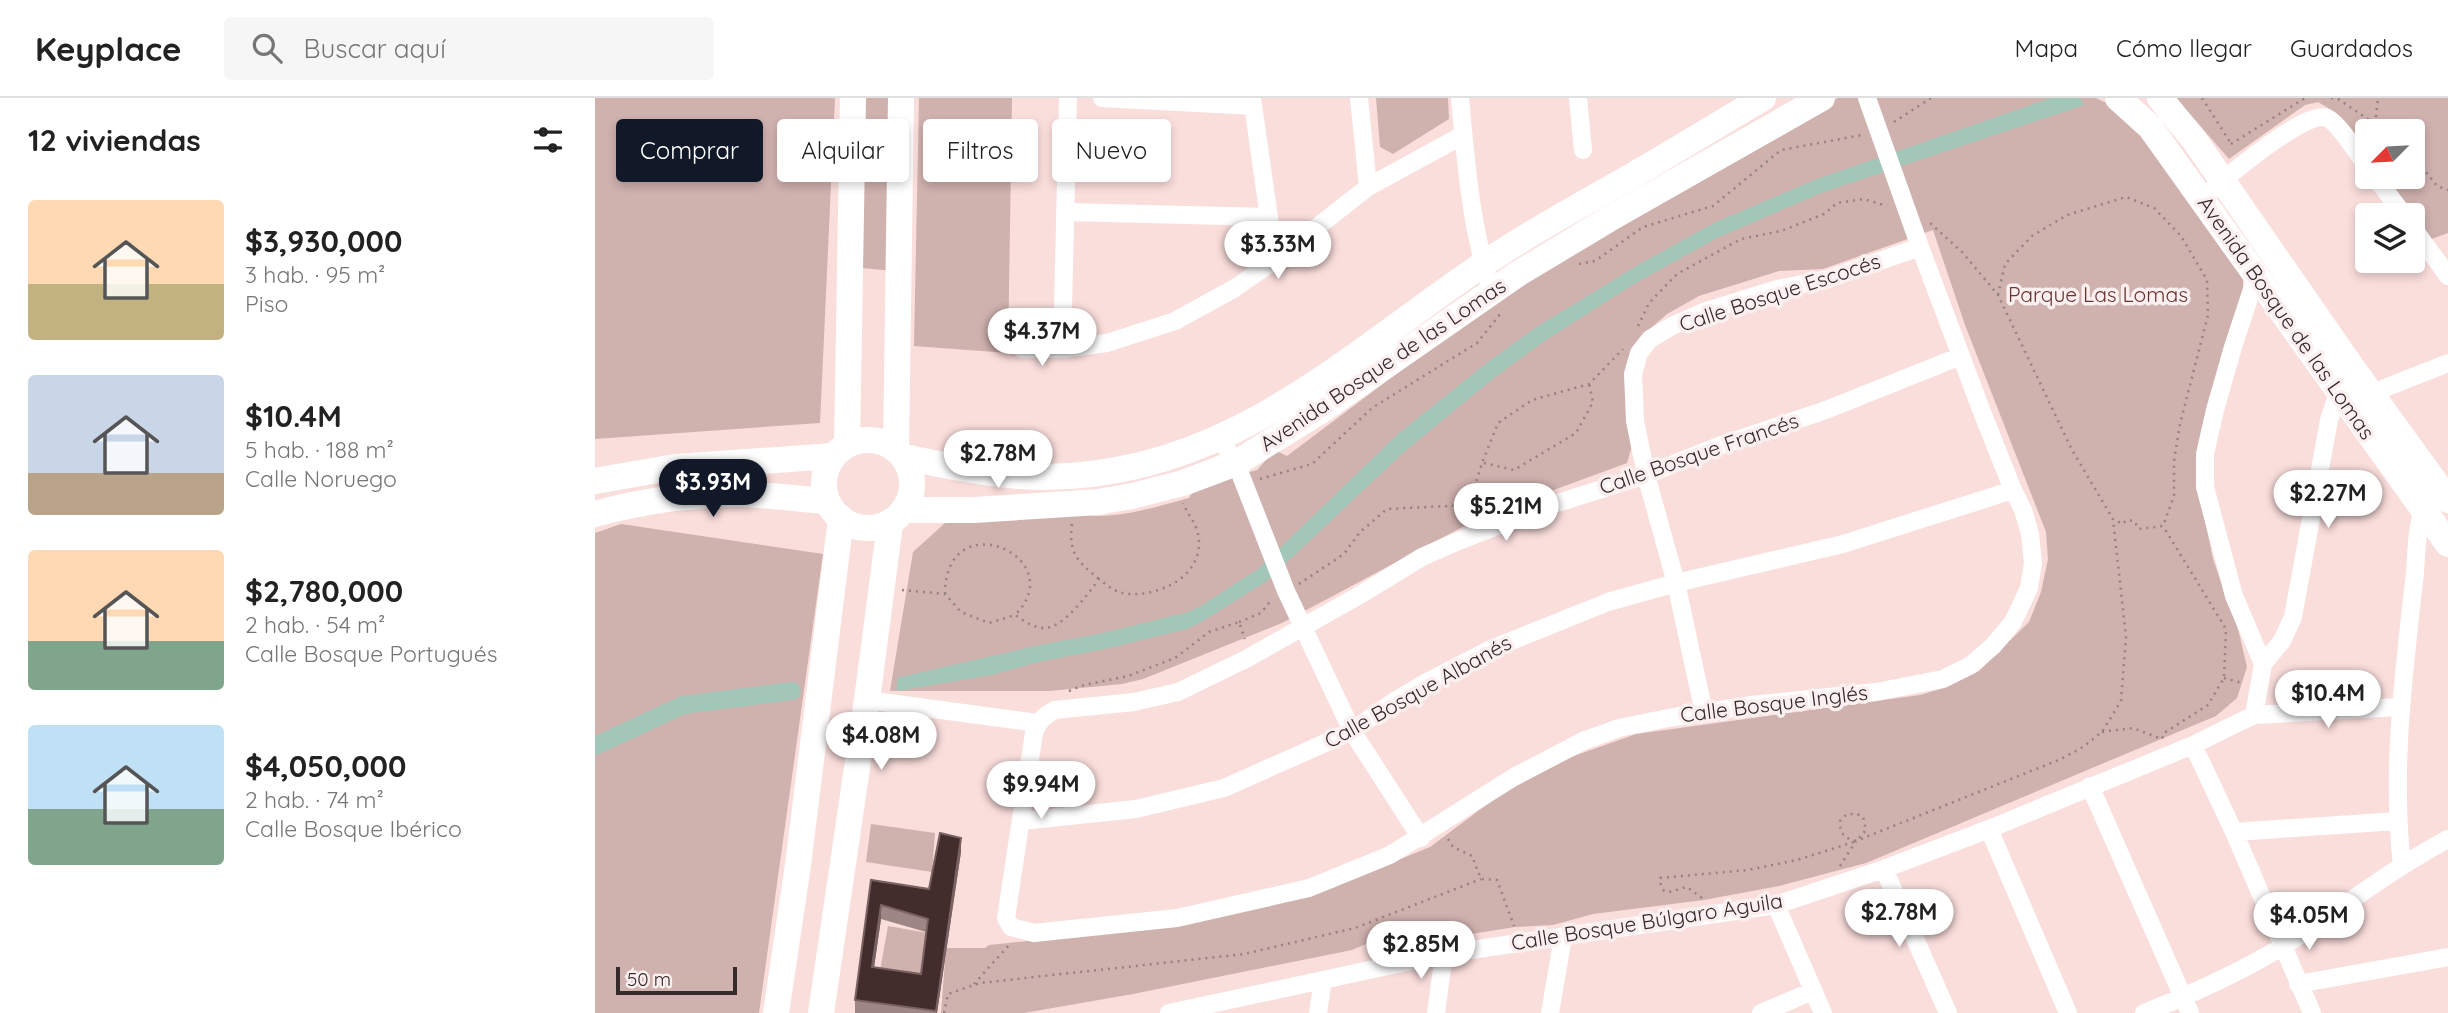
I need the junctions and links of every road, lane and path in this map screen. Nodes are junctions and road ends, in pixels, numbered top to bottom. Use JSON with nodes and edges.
{"nodes":[{"id":1,"x":853,"y":98,"type":"edge"},
{"id":2,"x":901,"y":98,"type":"edge"},
{"id":3,"x":1068,"y":98,"type":"edge"},
{"id":4,"x":1102,"y":98,"type":"edge"},
{"id":5,"x":1359,"y":98,"type":"edge"},
{"id":6,"x":1460,"y":98,"type":"edge"},
{"id":7,"x":1578,"y":98,"type":"edge"},
{"id":8,"x":1763,"y":98,"type":"edge"},
{"id":9,"x":1822,"y":98,"type":"edge"},
{"id":10,"x":1867,"y":98,"type":"edge"},
{"id":11,"x":1931,"y":98,"type":"edge"},
{"id":12,"x":2118,"y":98,"type":"edge"},
{"id":13,"x":2160,"y":98,"type":"edge"},
{"id":14,"x":2202,"y":98,"type":"edge"},
{"id":15,"x":2305,"y":98,"type":"edge"},
{"id":16,"x":2331,"y":98,"type":"edge"},
{"id":17,"x":2378,"y":98,"type":"edge"},
{"id":18,"x":1253,"y":102,"type":"edge"},
{"id":19,"x":2368,"y":119,"type":"edge"},
{"id":20,"x":2376,"y":119,"type":"edge"},
{"id":21,"x":1879,"y":131,"type":"junction"},
{"id":22,"x":1463,"y":135,"type":"junction"},
{"id":23,"x":2231,"y":144,"type":"junction"},
{"id":24,"x":1583,"y":150,"type":"dead end"},
{"id":25,"x":2355,"y":151,"type":"edge"},
{"id":26,"x":2246,"y":160,"type":"junction"},
{"id":27,"x":2425,"y":171,"type":"edge"},
{"id":28,"x":2223,"y":180,"type":"junction"},
{"id":29,"x":1368,"y":187,"type":"junction"},
{"id":30,"x":2448,"y":190,"type":"edge"},
{"id":31,"x":2202,"y":198,"type":"junction"},
{"id":32,"x":1837,"y":203,"type":"dead end"},
{"id":33,"x":1604,"y":207,"type":"junction"},
{"id":34,"x":1066,"y":212,"type":"junction"},
{"id":35,"x":1268,"y":217,"type":"junction"},
{"id":36,"x":2425,"y":238,"type":"edge"},
{"id":37,"x":1920,"y":247,"type":"junction"},
{"id":38,"x":2440,"y":250,"type":"edge"},
{"id":39,"x":1275,"y":260,"type":"junction"},
{"id":40,"x":1483,"y":264,"type":"junction"},
{"id":41,"x":1572,"y":264,"type":"dead end"},
{"id":42,"x":2257,"y":274,"type":"junction"},
{"id":43,"x":2448,"y":276,"type":"edge"},
{"id":44,"x":1499,"y":299,"type":"junction"},
{"id":45,"x":1638,"y":327,"type":"dead end"},
{"id":46,"x":1623,"y":348,"type":"dead end"},
{"id":47,"x":1022,"y":349,"type":"dead end"},
{"id":48,"x":1062,"y":349,"type":"junction"},
{"id":49,"x":1961,"y":356,"type":"junction"},
{"id":50,"x":2448,"y":363,"type":"edge"},
{"id":51,"x":2353,"y":369,"type":"junction"},
{"id":52,"x":1589,"y":384,"type":"junction"},
{"id":53,"x":2338,"y":393,"type":"junction"},
{"id":54,"x":2372,"y":393,"type":"junction"},
{"id":55,"x":1220,"y":439,"type":"junction"},
{"id":56,"x":840,"y":450,"type":"junction"},
{"id":57,"x":900,"y":453,"type":"junction"},
{"id":58,"x":1482,"y":463,"type":"junction"},
{"id":59,"x":974,"y":470,"type":"junction"},
{"id":60,"x":1240,"y":473,"type":"junction"},
{"id":61,"x":1646,"y":475,"type":"junction"},
{"id":62,"x":595,"y":481,"type":"edge"},
{"id":63,"x":2013,"y":490,"type":"junction"},
{"id":64,"x":1181,"y":497,"type":"dead end"},
{"id":65,"x":2440,"y":497,"type":"edge"},
{"id":66,"x":1076,"y":503,"type":"junction"},
{"id":67,"x":834,"y":510,"type":"junction"},
{"id":68,"x":974,"y":510,"type":"junction"},
{"id":69,"x":595,"y":514,"type":"edge"},
{"id":70,"x":897,"y":517,"type":"junction"},
{"id":71,"x":2113,"y":519,"type":"junction"},
{"id":72,"x":2163,"y":526,"type":"junction"},
{"id":73,"x":2448,"y":544,"type":"edge"},
{"id":74,"x":1099,"y":579,"type":"junction"},
{"id":75,"x":1676,"y":583,"type":"junction"},
{"id":76,"x":881,"y":589,"type":"junction"},
{"id":77,"x":1286,"y":591,"type":"junction"},
{"id":78,"x":945,"y":594,"type":"junction"},
{"id":79,"x":1015,"y":615,"type":"junction"},
{"id":80,"x":1239,"y":622,"type":"junction"},
{"id":81,"x":1303,"y":626,"type":"junction"},
{"id":82,"x":1246,"y":659,"type":"junction"},
{"id":83,"x":2263,"y":664,"type":"junction"},
{"id":84,"x":867,"y":700,"type":"junction"},
{"id":85,"x":2399,"y":707,"type":"junction"},
{"id":86,"x":1055,"y":710,"type":"junction"},
{"id":87,"x":1705,"y":713,"type":"junction"},
{"id":88,"x":2254,"y":715,"type":"junction"},
{"id":89,"x":1038,"y":723,"type":"junction"},
{"id":90,"x":1352,"y":731,"type":"junction"},
{"id":91,"x":2102,"y":732,"type":"junction"},
{"id":92,"x":2193,"y":745,"type":"junction"},
{"id":93,"x":2090,"y":786,"type":"junction"},
{"id":94,"x":1022,"y":821,"type":"junction"},
{"id":95,"x":2397,"y":821,"type":"junction"},
{"id":96,"x":1440,"y":825,"type":"junction"},
{"id":97,"x":1989,"y":829,"type":"junction"},
{"id":98,"x":2234,"y":832,"type":"junction"},
{"id":99,"x":1420,"y":838,"type":"junction"},
{"id":100,"x":2448,"y":839,"type":"edge"},
{"id":101,"x":1856,"y":841,"type":"junction"},
{"id":102,"x":798,"y":865,"type":"junction"},
{"id":103,"x":2402,"y":866,"type":"junction"},
{"id":104,"x":1884,"y":869,"type":"junction"},
{"id":105,"x":842,"y":872,"type":"junction"},
{"id":106,"x":1481,"y":879,"type":"junction"},
{"id":107,"x":1833,"y":886,"type":"junction"},
{"id":108,"x":1776,"y":905,"type":"junction"},
{"id":109,"x":1713,"y":915,"type":"junction"},
{"id":110,"x":1020,"y":931,"type":"junction"},
{"id":111,"x":1563,"y":937,"type":"junction"},
{"id":112,"x":1520,"y":942,"type":"junction"},
{"id":113,"x":2283,"y":946,"type":"junction"},
{"id":114,"x":1444,"y":954,"type":"junction"},
{"id":115,"x":2448,"y":957,"type":"edge"},
{"id":116,"x":1323,"y":980,"type":"junction"},
{"id":117,"x":2298,"y":984,"type":"junction"},
{"id":118,"x":972,"y":986,"type":"junction"},
{"id":119,"x":1813,"y":991,"type":"junction"},
{"id":120,"x":2186,"y":1005,"type":"edge"},
{"id":121,"x":1205,"y":1010,"type":"edge"},
{"id":122,"x":776,"y":1013,"type":"edge"},
{"id":123,"x":821,"y":1013,"type":"edge"},
{"id":124,"x":944,"y":1013,"type":"edge"},
{"id":125,"x":1169,"y":1013,"type":"edge"},
{"id":126,"x":1318,"y":1013,"type":"edge"},
{"id":127,"x":1436,"y":1013,"type":"edge"},
{"id":128,"x":1550,"y":1013,"type":"edge"},
{"id":129,"x":1761,"y":1013,"type":"edge"},
{"id":130,"x":1823,"y":1013,"type":"edge"},
{"id":131,"x":1948,"y":1013,"type":"edge"},
{"id":132,"x":2069,"y":1013,"type":"edge"},
{"id":133,"x":2144,"y":1013,"type":"edge"},
{"id":134,"x":2312,"y":1013,"type":"edge"}],
"edges":[{"from":1,"to":56,"type":"street"},
{"from":2,"to":57,"type":"street"},
{"from":3,"to":34,"type":"street"},
{"from":4,"to":18,"type":"street"},
{"from":5,"to":29,"type":"street"},
{"from":6,"to":22,"type":"street"},
{"from":7,"to":24,"type":"street"},
{"from":8,"to":33,"type":"street","name":"Avenida Bosque de las Lomas"},
{"from":9,"to":33,"type":"street","name":"Avenida Bosque de las Lomas"},
{"from":10,"to":21,"type":"street","name":"Calle Bosque Inglés"},
{"from":11,"to":21,"type":"path"},
{"from":12,"to":31,"type":"street","name":"Avenida Bosque de las Lomas"},
{"from":13,"to":28,"type":"street","name":"Avenida Bosque de las Lomas"},
{"from":14,"to":23,"type":"path"},
{"from":15,"to":23,"type":"path"},
{"from":16,"to":19,"type":"path"},
{"from":17,"to":20,"type":"path"},
{"from":18,"to":35,"type":"street"},
{"from":21,"to":37,"type":"street","name":"Calle Bosque Inglés"},
{"from":21,"to":41,"type":"path"},
{"from":22,"to":29,"type":"street"},
{"from":22,"to":40,"type":"street"},
{"from":23,"to":26,"type":"path"},
{"from":25,"to":26,"type":"street"},
{"from":26,"to":28,"type":"street"},
{"from":27,"to":30,"type":"path"},
{"from":28,"to":31,"type":"street"},
{"from":28,"to":51,"type":"street","name":"Avenida Bosque de las Lomas"},
{"from":29,"to":39,"type":"street"},
{"from":31,"to":42,"type":"street","name":"Avenida Bosque de las Lomas"},
{"from":32,"to":45,"type":"path"},
{"from":33,"to":40,"type":"street","name":"Avenida Bosque de las Lomas"},
{"from":33,"to":44,"type":"street","name":"Avenida Bosque de las Lomas"},
{"from":34,"to":35,"type":"street"},
{"from":34,"to":48,"type":"street"},
{"from":35,"to":39,"type":"street"},
{"from":36,"to":38,"type":"street"},
{"from":37,"to":49,"type":"street","name":"Calle Bosque Inglés"},
{"from":37,"to":61,"type":"street","name":"Calle Bosque Escocés"},
{"from":38,"to":43,"type":"street"},
{"from":39,"to":48,"type":"street"},
{"from":40,"to":44,"type":"street"},
{"from":40,"to":55,"type":"street","name":"Avenida Bosque de las Lomas"},
{"from":42,"to":53,"type":"street","name":"Avenida Bosque de las Lomas"},
{"from":42,"to":83,"type":"street"},
{"from":44,"to":60,"type":"street","name":"Avenida Bosque de las Lomas"},
{"from":44,"to":60,"type":"path"},
{"from":46,"to":52,"type":"path"},
{"from":47,"to":48,"type":"street"},
{"from":49,"to":61,"type":"street","name":"Calle Bosque Francés"},
{"from":49,"to":63,"type":"street","name":"Calle Bosque Inglés"},
{"from":50,"to":54,"type":"street"},
{"from":51,"to":53,"type":"street"},
{"from":51,"to":54,"type":"street","name":"Avenida Bosque de las Lomas"},
{"from":52,"to":58,"type":"path"},
{"from":52,"to":58,"type":"path"},
{"from":53,"to":65,"type":"street","name":"Avenida Bosque de las Lomas"},
{"from":53,"to":83,"type":"street"},
{"from":54,"to":65,"type":"street","name":"Avenida Bosque de las Lomas"},
{"from":55,"to":59,"type":"street","name":"Avenida Bosque de las Lomas"},
{"from":55,"to":60,"type":"street"},
{"from":56,"to":57,"type":"street"},
{"from":56,"to":62,"type":"street"},
{"from":56,"to":67,"type":"street"},
{"from":57,"to":59,"type":"street","name":"Avenida Bosque de las Lomas"},
{"from":57,"to":70,"type":"street"},
{"from":58,"to":77,"type":"path"},
{"from":59,"to":68,"type":"street"},
{"from":60,"to":66,"type":"street","name":"Avenida Bosque de las Lomas"},
{"from":60,"to":77,"type":"street"},
{"from":61,"to":75,"type":"street","name":"Calle Bosque Escocés"},
{"from":61,"to":81,"type":"street","name":"Calle Bosque Francés"},
{"from":63,"to":75,"type":"street","name":"Calle Bosque Albanés"},
{"from":63,"to":87,"type":"street","name":"Calle Bosque Inglés"},
{"from":64,"to":74,"type":"path"},
{"from":65,"to":73,"type":"street","name":"Avenida Bosque de las Lomas"},
{"from":65,"to":85,"type":"street"},
{"from":66,"to":68,"type":"street","name":"Avenida Bosque de las Lomas"},
{"from":66,"to":74,"type":"path"},
{"from":67,"to":69,"type":"street"},
{"from":67,"to":70,"type":"street"},
{"from":67,"to":102,"type":"street"},
{"from":68,"to":70,"type":"street","name":"Avenida Bosque de las Lomas"},
{"from":70,"to":76,"type":"street"},
{"from":71,"to":72,"type":"path"},
{"from":71,"to":72,"type":"path"},
{"from":71,"to":91,"type":"path"},
{"from":72,"to":91,"type":"path"},
{"from":74,"to":79,"type":"path"},
{"from":75,"to":87,"type":"street","name":"Calle Bosque Escocés"},
{"from":75,"to":90,"type":"street","name":"Calle Bosque Albanés"},
{"from":76,"to":78,"type":"path"},
{"from":76,"to":84,"type":"street"},
{"from":77,"to":80,"type":"path"},
{"from":77,"to":81,"type":"street"},
{"from":78,"to":79,"type":"path"},
{"from":78,"to":79,"type":"path"},
{"from":80,"to":82,"type":"path"},
{"from":80,"to":86,"type":"path"},
{"from":81,"to":82,"type":"street","name":"Calle Bosque Francés"},
{"from":81,"to":90,"type":"street"},
{"from":82,"to":86,"type":"street","name":"Calle Bosque Francés"},
{"from":83,"to":88,"type":"street"},
{"from":84,"to":89,"type":"street"},
{"from":84,"to":105,"type":"street"},
{"from":85,"to":88,"type":"street"},
{"from":85,"to":95,"type":"street"},
{"from":86,"to":89,"type":"street"},
{"from":87,"to":96,"type":"street","name":"Calle Bosque Inglés"},
{"from":88,"to":92,"type":"street","name":"Calle Bosque Búlgaro Aguila"},
{"from":89,"to":94,"type":"street"},
{"from":90,"to":94,"type":"street","name":"Calle Bosque Albanés"},
{"from":90,"to":99,"type":"street"},
{"from":91,"to":101,"type":"path"},
{"from":92,"to":93,"type":"street","name":"Calle Bosque Búlgaro Aguila"},
{"from":92,"to":98,"type":"street"},
{"from":93,"to":97,"type":"street","name":"Calle Bosque Búlgaro Aguila"},
{"from":93,"to":120,"type":"street"},
{"from":94,"to":110,"type":"street"},
{"from":95,"to":98,"type":"street"},
{"from":95,"to":103,"type":"street"},
{"from":96,"to":99,"type":"street","name":"Calle Bosque Inglés"},
{"from":96,"to":106,"type":"path"},
{"from":97,"to":104,"type":"street","name":"Calle Bosque Búlgaro Aguila"},
{"from":97,"to":132,"type":"street"},
{"from":98,"to":113,"type":"street"},
{"from":99,"to":110,"type":"street","name":"Calle Bosque Inglés"},
{"from":100,"to":103,"type":"street"},
{"from":101,"to":101,"type":"path"},
{"from":101,"to":107,"type":"path"},
{"from":101,"to":109,"type":"path"},
{"from":102,"to":105,"type":"street"},
{"from":102,"to":122,"type":"street"},
{"from":103,"to":113,"type":"street"},
{"from":104,"to":107,"type":"street","name":"Calle Bosque Búlgaro Aguila"},
{"from":104,"to":131,"type":"street"},
{"from":105,"to":123,"type":"street"},
{"from":106,"to":112,"type":"path"},
{"from":106,"to":118,"type":"path"},
{"from":107,"to":108,"type":"street","name":"Calle Bosque Búlgaro Aguila"},
{"from":108,"to":109,"type":"street","name":"Calle Bosque Búlgaro Aguila"},
{"from":108,"to":119,"type":"street"},
{"from":109,"to":111,"type":"street","name":"Calle Bosque Búlgaro Aguila"},
{"from":110,"to":118,"type":"path"},
{"from":111,"to":112,"type":"street","name":"Calle Bosque Búlgaro Aguila"},
{"from":111,"to":128,"type":"street"},
{"from":112,"to":114,"type":"street","name":"Calle Bosque Búlgaro Aguila"},
{"from":113,"to":117,"type":"street"},
{"from":113,"to":120,"type":"street"},
{"from":114,"to":116,"type":"street","name":"Calle Bosque Búlgaro Aguila"},
{"from":114,"to":127,"type":"street"},
{"from":115,"to":117,"type":"street"},
{"from":116,"to":121,"type":"street","name":"Calle Bosque Búlgaro Aguila"},
{"from":116,"to":126,"type":"street"},
{"from":117,"to":134,"type":"street"},
{"from":118,"to":124,"type":"path"},
{"from":119,"to":129,"type":"street"},
{"from":119,"to":130,"type":"street"},
{"from":120,"to":133,"type":"street"},
{"from":121,"to":125,"type":"street","name":"Calle Bosque Búlgaro Aguila"}]}
